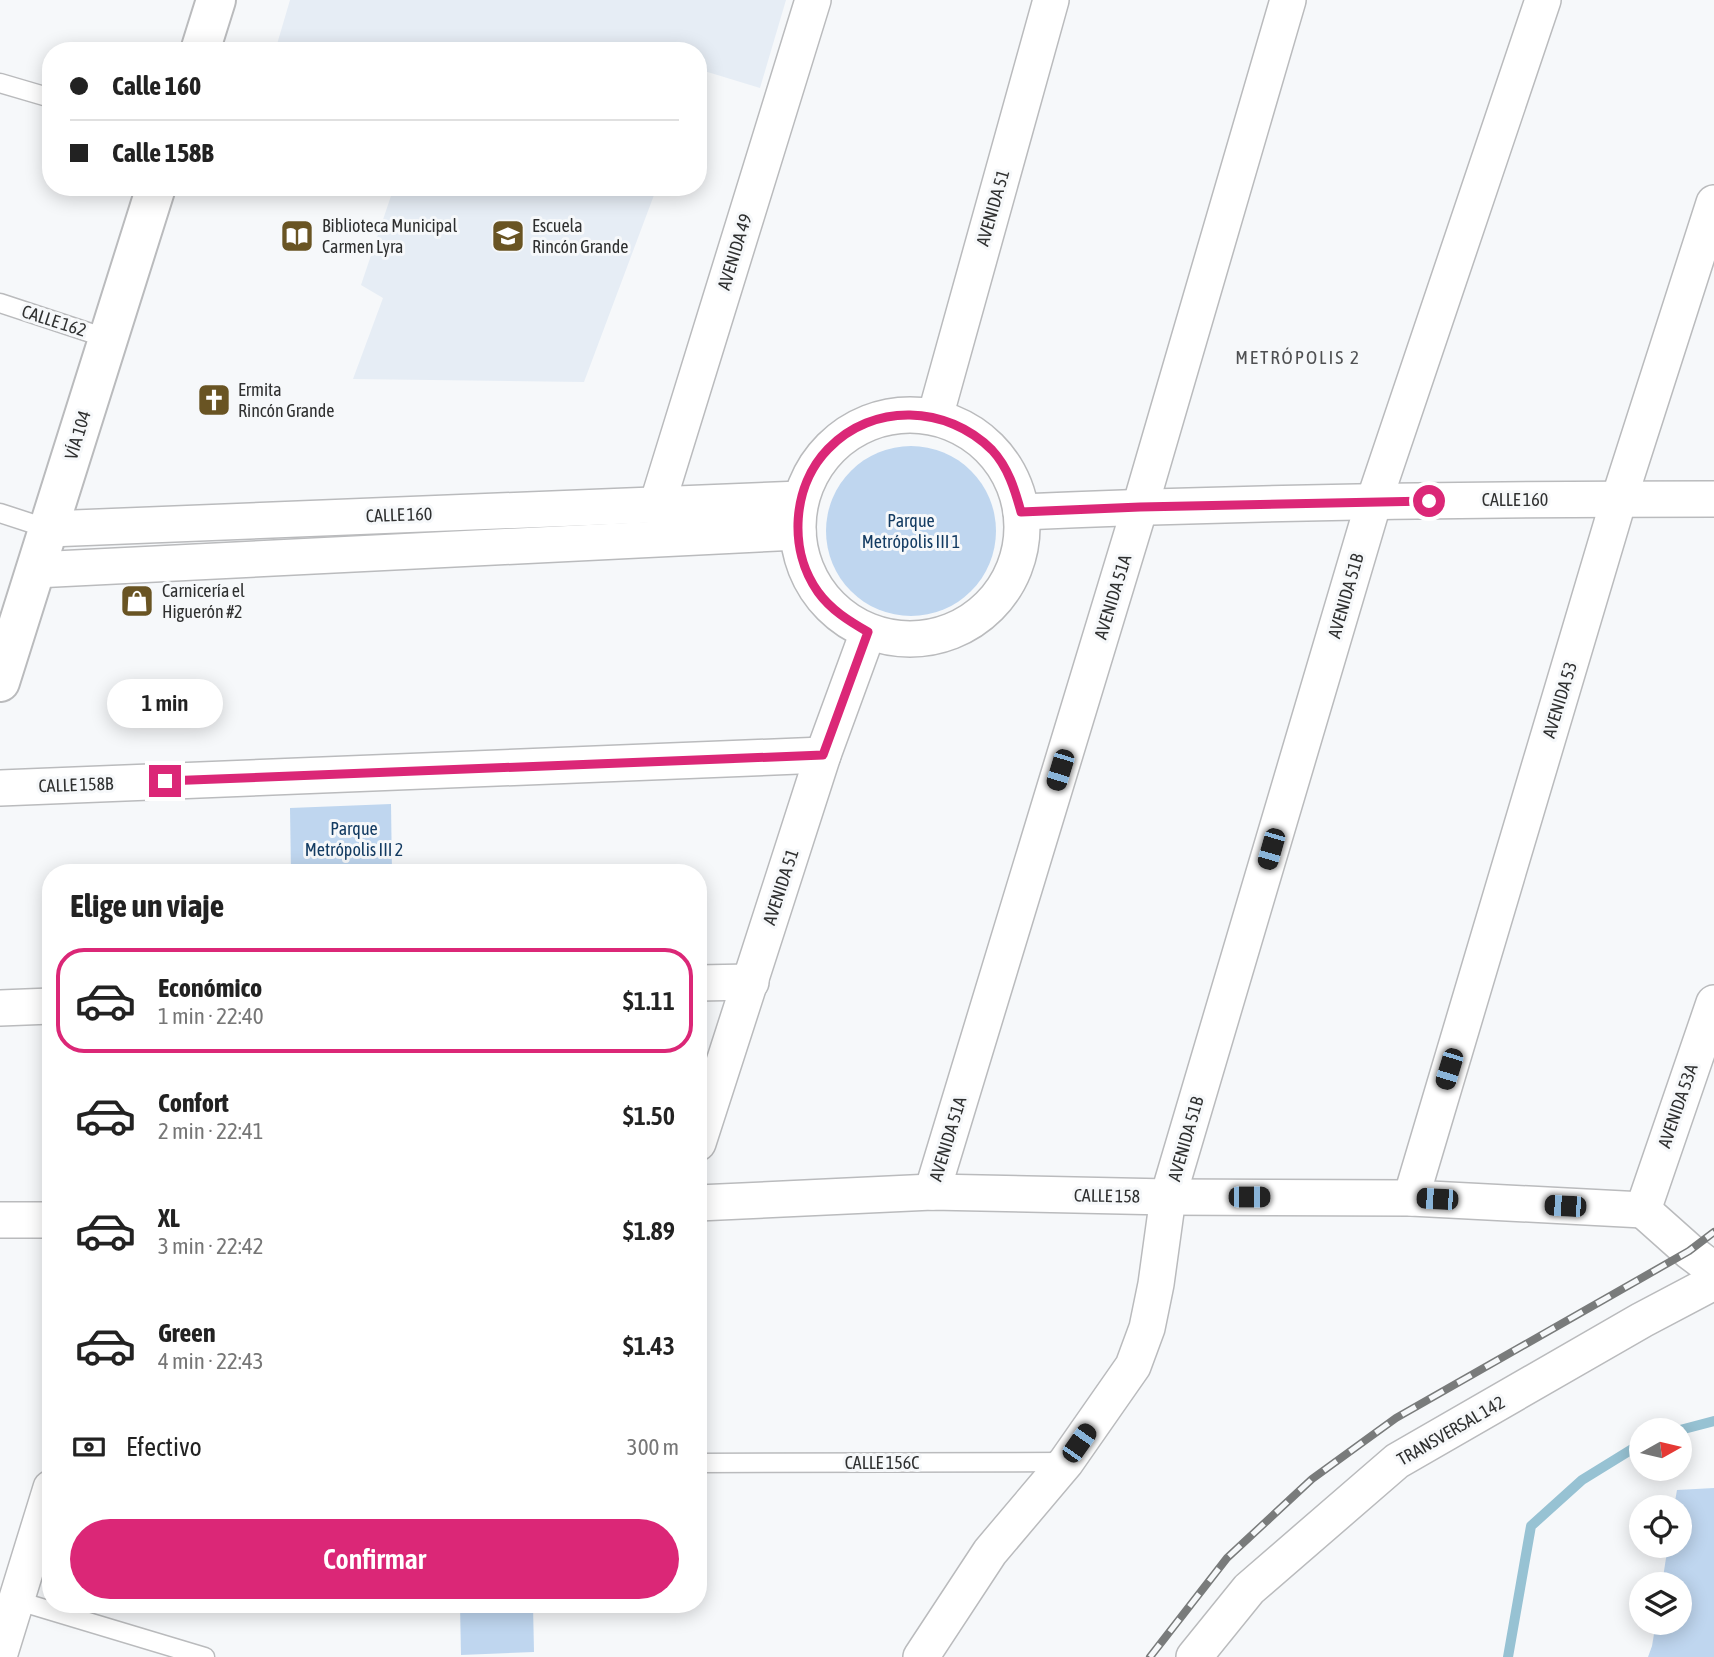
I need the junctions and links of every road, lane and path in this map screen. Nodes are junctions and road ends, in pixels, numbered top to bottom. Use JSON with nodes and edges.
{"nodes":[{"id":1,"x":216,"y":0,"type":"edge"},
{"id":2,"x":813,"y":0,"type":"edge"},
{"id":3,"x":1051,"y":0,"type":"edge"},
{"id":4,"x":1288,"y":0,"type":"edge"},
{"id":5,"x":1543,"y":0,"type":"edge"},
{"id":6,"x":203,"y":42,"type":"edge"},
{"id":7,"x":0,"y":83,"type":"edge"},
{"id":8,"x":42,"y":95,"type":"edge"},
{"id":9,"x":153,"y":196,"type":"edge"},
{"id":10,"x":1714,"y":203,"type":"edge"},
{"id":11,"x":0,"y":303,"type":"edge"},
{"id":12,"x":109,"y":339,"type":"junction"},
{"id":13,"x":934,"y":416,"type":"junction"},
{"id":14,"x":1619,"y":499,"type":"junction"},
{"id":15,"x":1714,"y":499,"type":"edge"},
{"id":16,"x":1374,"y":502,"type":"junction"},
{"id":17,"x":657,"y":505,"type":"junction"},
{"id":18,"x":1140,"y":507,"type":"junction"},
{"id":19,"x":1021,"y":512,"type":"junction"},
{"id":20,"x":0,"y":513,"type":"edge"},
{"id":21,"x":799,"y":516,"type":"junction"},
{"id":22,"x":49,"y":528,"type":"junction"},
{"id":23,"x":35,"y":570,"type":"junction"},
{"id":24,"x":868,"y":632,"type":"junction"},
{"id":25,"x":0,"y":682,"type":"edge"},
{"id":26,"x":823,"y":755,"type":"junction"},
{"id":27,"x":0,"y":788,"type":"edge"},
{"id":28,"x":751,"y":982,"type":"junction"},
{"id":29,"x":707,"y":983,"type":"edge"},
{"id":30,"x":1714,"y":1003,"type":"edge"},
{"id":31,"x":42,"y":1006,"type":"edge"},
{"id":32,"x":0,"y":1008,"type":"edge"},
{"id":33,"x":707,"y":1116,"type":"edge"},
{"id":34,"x":932,"y":1192,"type":"junction"},
{"id":35,"x":1168,"y":1197,"type":"junction"},
{"id":36,"x":1411,"y":1198,"type":"junction"},
{"id":37,"x":707,"y":1203,"type":"edge"},
{"id":38,"x":1643,"y":1210,"type":"junction"},
{"id":39,"x":0,"y":1220,"type":"edge"},
{"id":40,"x":42,"y":1220,"type":"edge"},
{"id":41,"x":1714,"y":1270,"type":"edge"},
{"id":42,"x":1714,"y":1282,"type":"edge"},
{"id":43,"x":1066,"y":1462,"type":"junction"},
{"id":44,"x":707,"y":1463,"type":"edge"},
{"id":45,"x":42,"y":1516,"type":"edge"},
{"id":46,"x":15,"y":1601,"type":"junction"},
{"id":47,"x":42,"y":1609,"type":"edge"},
{"id":48,"x":56,"y":1613,"type":"edge"},
{"id":49,"x":0,"y":1653,"type":"edge"},
{"id":50,"x":205,"y":1657,"type":"edge"},
{"id":51,"x":921,"y":1657,"type":"edge"},
{"id":52,"x":1194,"y":1657,"type":"edge"}],
"edges":[{"from":1,"to":6,"type":"main road"},
{"from":2,"to":17,"type":"street","name":"AVENIDA 49"},
{"from":3,"to":13,"type":"street","name":"AVENIDA 51"},
{"from":4,"to":18,"type":"street","name":"AVENIDA 51A"},
{"from":5,"to":16,"type":"street","name":"AVENIDA 51B"},
{"from":7,"to":8,"type":"lane"},
{"from":9,"to":12,"type":"main road","name":"VÍA 104"},
{"from":10,"to":14,"type":"street","name":"AVENIDA 53"},
{"from":11,"to":12,"type":"lane","name":"CALLE 162"},
{"from":12,"to":22,"type":"main road","name":"VÍA 104"},
{"from":13,"to":19,"type":"street"},
{"from":13,"to":21,"type":"street"},
{"from":14,"to":15,"type":"street","name":"CALLE 160"},
{"from":14,"to":16,"type":"street","name":"CALLE 160"},
{"from":14,"to":36,"type":"street","name":"AVENIDA 53"},
{"from":16,"to":18,"type":"street","name":"CALLE 160"},
{"from":16,"to":35,"type":"street","name":"AVENIDA 51B"},
{"from":17,"to":21,"type":"street","name":"CALLE 160"},
{"from":17,"to":22,"type":"street","name":"CALLE 160"},
{"from":18,"to":19,"type":"street","name":"CALLE 160"},
{"from":18,"to":34,"type":"street","name":"AVENIDA 51A"},
{"from":19,"to":24,"type":"street"},
{"from":20,"to":22,"type":"lane","name":"CALLE 160"},
{"from":21,"to":23,"type":"street","name":"CALLE 160"},
{"from":21,"to":24,"type":"street"},
{"from":22,"to":23,"type":"main road","name":"VÍA 104"},
{"from":23,"to":25,"type":"main road","name":"VÍA 104"},
{"from":24,"to":26,"type":"street","name":"AVENIDA 51"},
{"from":26,"to":27,"type":"street","name":"CALLE 158B"},
{"from":26,"to":28,"type":"street","name":"AVENIDA 51"},
{"from":28,"to":29,"type":"street"},
{"from":28,"to":33,"type":"street","name":"AVENIDA 51"},
{"from":30,"to":38,"type":"street","name":"AVENIDA 53A"},
{"from":31,"to":32,"type":"street"},
{"from":34,"to":35,"type":"street","name":"CALLE 158"},
{"from":34,"to":37,"type":"street","name":"CALLE 158"},
{"from":35,"to":36,"type":"street","name":"CALLE 158"},
{"from":35,"to":43,"type":"street","name":"AVENIDA 51B"},
{"from":36,"to":38,"type":"street","name":"CALLE 158"},
{"from":38,"to":41,"type":"street"},
{"from":39,"to":40,"type":"street"},
{"from":42,"to":52,"type":"street","name":"TRANSVERSAL 142"},
{"from":43,"to":44,"type":"lane","name":"CALLE 156C"},
{"from":43,"to":51,"type":"street","name":"AVENIDA 51B"},
{"from":45,"to":46,"type":"street"},
{"from":46,"to":47,"type":"lane"},
{"from":46,"to":49,"type":"street"},
{"from":48,"to":50,"type":"lane"}]}
